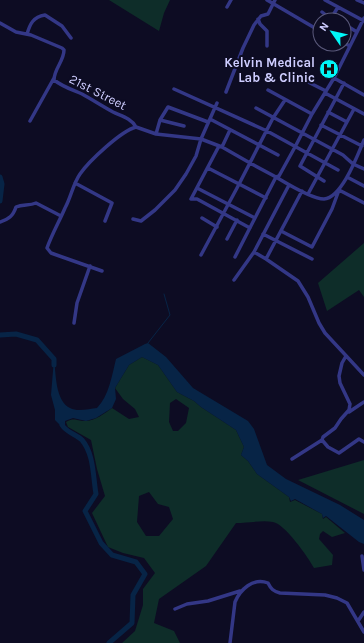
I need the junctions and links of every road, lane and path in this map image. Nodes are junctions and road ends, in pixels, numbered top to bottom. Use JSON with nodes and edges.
{"nodes":[{"id":1,"x":231,"y":0,"type":"edge"},
{"id":2,"x":267,"y":0,"type":"edge"},
{"id":3,"x":325,"y":0,"type":"edge"},
{"id":4,"x":357,"y":0,"type":"edge"},
{"id":5,"x":274,"y":2,"type":"edge"},
{"id":6,"x":364,"y":3,"type":"edge"},
{"id":7,"x":227,"y":7,"type":"dead end"},
{"id":8,"x":338,"y":7,"type":"junction"},
{"id":9,"x":335,"y":12,"type":"edge"},
{"id":10,"x":258,"y":19,"type":"junction"},
{"id":11,"x":364,"y":20,"type":"edge"},
{"id":12,"x":0,"y":22,"type":"edge"},
{"id":13,"x":312,"y":26,"type":"edge"},
{"id":14,"x":352,"y":29,"type":"edge"},
{"id":15,"x":357,"y":32,"type":"junction"},
{"id":16,"x":26,"y":34,"type":"junction"},
{"id":17,"x":72,"y":38,"type":"dead end"},
{"id":18,"x":352,"y":42,"type":"edge"},
{"id":19,"x":267,"y":46,"type":"dead end"},
{"id":20,"x":347,"y":52,"type":"edge"},
{"id":21,"x":298,"y":77,"type":"dead end"},
{"id":22,"x":54,"y":78,"type":"junction"},
{"id":23,"x":334,"y":78,"type":"junction"},
{"id":24,"x":344,"y":83,"type":"junction"},
{"id":25,"x":174,"y":89,"type":"dead end"},
{"id":26,"x":268,"y":90,"type":"dead end"},
{"id":27,"x":226,"y":92,"type":"dead end"},
{"id":28,"x":326,"y":92,"type":"junction"},
{"id":29,"x":364,"y":95,"type":"edge"},
{"id":30,"x":336,"y":98,"type":"junction"},
{"id":31,"x":285,"y":100,"type":"junction"},
{"id":32,"x":217,"y":103,"type":"dead end"},
{"id":33,"x":215,"y":107,"type":"junction"},
{"id":34,"x":256,"y":108,"type":"dead end"},
{"id":35,"x":354,"y":109,"type":"junction"},
{"id":36,"x":328,"y":112,"type":"junction"},
{"id":37,"x":312,"y":114,"type":"junction"},
{"id":38,"x":364,"y":114,"type":"edge"},
{"id":39,"x":273,"y":118,"type":"junction"},
{"id":40,"x":160,"y":120,"type":"junction"},
{"id":41,"x":30,"y":121,"type":"dead end"},
{"id":42,"x":209,"y":121,"type":"junction"},
{"id":43,"x":347,"y":122,"type":"junction"},
{"id":44,"x":321,"y":125,"type":"junction"},
{"id":45,"x":136,"y":126,"type":"junction"},
{"id":46,"x":184,"y":126,"type":"dead end"},
{"id":47,"x":230,"y":130,"type":"junction"},
{"id":48,"x":267,"y":131,"type":"junction"},
{"id":49,"x":302,"y":133,"type":"junction"},
{"id":50,"x":156,"y":134,"type":"junction"},
{"id":51,"x":340,"y":135,"type":"junction"},
{"id":52,"x":201,"y":139,"type":"junction"},
{"id":53,"x":314,"y":139,"type":"junction"},
{"id":54,"x":364,"y":140,"type":"edge"},
{"id":55,"x":259,"y":145,"type":"junction"},
{"id":56,"x":221,"y":146,"type":"junction"},
{"id":57,"x":296,"y":147,"type":"junction"},
{"id":58,"x":332,"y":149,"type":"junction"},
{"id":59,"x":362,"y":149,"type":"edge"},
{"id":60,"x":307,"y":153,"type":"junction"},
{"id":61,"x":278,"y":155,"type":"dead end"},
{"id":62,"x":250,"y":163,"type":"junction"},
{"id":63,"x":325,"y":163,"type":"junction"},
{"id":64,"x":353,"y":164,"type":"junction"},
{"id":65,"x":208,"y":168,"type":"junction"},
{"id":66,"x":364,"y":169,"type":"edge"},
{"id":67,"x":338,"y":170,"type":"dead end"},
{"id":68,"x":276,"y":177,"type":"junction"},
{"id":69,"x":318,"y":177,"type":"junction"},
{"id":70,"x":347,"y":177,"type":"junction"},
{"id":71,"x":324,"y":181,"type":"dead end"},
{"id":72,"x":74,"y":183,"type":"junction"},
{"id":73,"x":239,"y":184,"type":"junction"},
{"id":74,"x":289,"y":185,"type":"junction"},
{"id":75,"x":364,"y":186,"type":"edge"},
{"id":76,"x":197,"y":188,"type":"junction"},
{"id":77,"x":339,"y":190,"type":"junction"},
{"id":78,"x":302,"y":191,"type":"junction"},
{"id":79,"x":308,"y":194,"type":"junction"},
{"id":80,"x":266,"y":198,"type":"junction"},
{"id":81,"x":364,"y":203,"type":"edge"},
{"id":82,"x":229,"y":205,"type":"junction"},
{"id":83,"x":224,"y":214,"type":"junction"},
{"id":84,"x":62,"y":216,"type":"junction"},
{"id":85,"x":202,"y":218,"type":"dead end"},
{"id":86,"x":255,"y":218,"type":"junction"},
{"id":87,"x":132,"y":219,"type":"dead end"},
{"id":88,"x":237,"y":220,"type":"junction"},
{"id":89,"x":105,"y":221,"type":"dead end"},
{"id":90,"x":0,"y":222,"type":"edge"},
{"id":91,"x":217,"y":227,"type":"junction"},
{"id":92,"x":250,"y":228,"type":"junction"},
{"id":93,"x":281,"y":231,"type":"junction"},
{"id":94,"x":263,"y":234,"type":"junction"},
{"id":95,"x":227,"y":239,"type":"dead end"},
{"id":96,"x":276,"y":240,"type":"junction"},
{"id":97,"x":254,"y":252,"type":"junction"},
{"id":98,"x":201,"y":255,"type":"dead end"},
{"id":99,"x":235,"y":256,"type":"dead end"},
{"id":100,"x":266,"y":259,"type":"junction"},
{"id":101,"x":312,"y":259,"type":"dead end"},
{"id":102,"x":90,"y":266,"type":"junction"},
{"id":103,"x":102,"y":271,"type":"dead end"},
{"id":104,"x":234,"y":280,"type":"dead end"},
{"id":105,"x":74,"y":323,"type":"dead end"},
{"id":106,"x":346,"y":356,"type":"junction"},
{"id":107,"x":364,"y":375,"type":"edge"},
{"id":108,"x":364,"y":402,"type":"edge"},
{"id":109,"x":349,"y":412,"type":"junction"},
{"id":110,"x":322,"y":440,"type":"junction"},
{"id":111,"x":364,"y":442,"type":"edge"},
{"id":112,"x":292,"y":459,"type":"dead end"},
{"id":113,"x":362,"y":556,"type":"dead end"},
{"id":114,"x":364,"y":570,"type":"edge"},
{"id":115,"x":241,"y":590,"type":"junction"},
{"id":116,"x":175,"y":609,"type":"dead end"},
{"id":117,"x":364,"y":612,"type":"edge"},
{"id":118,"x":358,"y":621,"type":"junction"},
{"id":119,"x":364,"y":632,"type":"edge"},
{"id":120,"x":230,"y":643,"type":"edge"}],
"edges":[{"from":1,"to":7,"type":"street"},
{"from":2,"to":5,"type":"street"},
{"from":3,"to":8,"type":"street"},
{"from":4,"to":6,"type":"street"},
{"from":5,"to":10,"type":"street"},
{"from":5,"to":13,"type":"street"},
{"from":8,"to":9,"type":"street"},
{"from":8,"to":11,"type":"street"},
{"from":10,"to":19,"type":"street"},
{"from":10,"to":27,"type":"street"},
{"from":11,"to":15,"type":"street"},
{"from":12,"to":16,"type":"street","name":"21st Street"},
{"from":14,"to":15,"type":"street"},
{"from":15,"to":18,"type":"street"},
{"from":16,"to":17,"type":"street"},
{"from":16,"to":22,"type":"street","name":"21st Street"},
{"from":20,"to":23,"type":"street"},
{"from":21,"to":28,"type":"street"},
{"from":22,"to":41,"type":"street"},
{"from":22,"to":45,"type":"street","name":"21st Street"},
{"from":23,"to":24,"type":"street"},
{"from":23,"to":28,"type":"street"},
{"from":24,"to":29,"type":"street"},
{"from":24,"to":30,"type":"street"},
{"from":25,"to":33,"type":"street"},
{"from":26,"to":31,"type":"street"},
{"from":28,"to":30,"type":"street"},
{"from":28,"to":37,"type":"street"},
{"from":30,"to":35,"type":"street"},
{"from":30,"to":36,"type":"street"},
{"from":31,"to":37,"type":"street"},
{"from":31,"to":39,"type":"street"},
{"from":32,"to":33,"type":"street"},
{"from":33,"to":42,"type":"street"},
{"from":33,"to":48,"type":"street"},
{"from":34,"to":39,"type":"street"},
{"from":35,"to":38,"type":"street"},
{"from":35,"to":43,"type":"street"},
{"from":36,"to":43,"type":"street"},
{"from":36,"to":44,"type":"street"},
{"from":37,"to":49,"type":"street"},
{"from":39,"to":48,"type":"street"},
{"from":39,"to":49,"type":"street"},
{"from":40,"to":42,"type":"street"},
{"from":40,"to":46,"type":"street"},
{"from":40,"to":50,"type":"street"},
{"from":42,"to":47,"type":"street"},
{"from":42,"to":52,"type":"street"},
{"from":43,"to":51,"type":"street"},
{"from":44,"to":51,"type":"street"},
{"from":44,"to":53,"type":"street"},
{"from":45,"to":50,"type":"street","name":"21st Street"},
{"from":45,"to":72,"type":"street"},
{"from":47,"to":55,"type":"street"},
{"from":47,"to":56,"type":"street"},
{"from":48,"to":55,"type":"street"},
{"from":48,"to":57,"type":"street"},
{"from":49,"to":53,"type":"street"},
{"from":49,"to":57,"type":"street"},
{"from":50,"to":52,"type":"street","name":"21st Street"},
{"from":51,"to":58,"type":"street"},
{"from":51,"to":59,"type":"street"},
{"from":52,"to":56,"type":"street","name":"21st Street"},
{"from":52,"to":87,"type":"street"},
{"from":53,"to":58,"type":"street"},
{"from":53,"to":60,"type":"street"},
{"from":54,"to":59,"type":"street"},
{"from":55,"to":61,"type":"street"},
{"from":55,"to":62,"type":"street"},
{"from":56,"to":62,"type":"street","name":"21st Street"},
{"from":56,"to":65,"type":"street"},
{"from":57,"to":60,"type":"street"},
{"from":57,"to":68,"type":"street"},
{"from":58,"to":63,"type":"street"},
{"from":58,"to":64,"type":"street"},
{"from":59,"to":64,"type":"street"},
{"from":60,"to":63,"type":"street"},
{"from":60,"to":69,"type":"street"},
{"from":62,"to":68,"type":"street","name":"21st Street"},
{"from":62,"to":73,"type":"street"},
{"from":63,"to":67,"type":"street"},
{"from":63,"to":69,"type":"street"},
{"from":64,"to":66,"type":"street"},
{"from":64,"to":70,"type":"street"},
{"from":65,"to":73,"type":"street"},
{"from":65,"to":76,"type":"street"},
{"from":68,"to":74,"type":"street","name":"21st Street"},
{"from":68,"to":80,"type":"street"},
{"from":69,"to":71,"type":"street"},
{"from":69,"to":79,"type":"street"},
{"from":70,"to":75,"type":"street"},
{"from":70,"to":77,"type":"street"},
{"from":72,"to":84,"type":"street"},
{"from":72,"to":89,"type":"street"},
{"from":73,"to":80,"type":"street"},
{"from":73,"to":82,"type":"street"},
{"from":74,"to":78,"type":"street","name":"21st Street"},
{"from":74,"to":94,"type":"street"},
{"from":76,"to":82,"type":"street"},
{"from":76,"to":83,"type":"street"},
{"from":77,"to":79,"type":"street","name":"21st Street"},
{"from":77,"to":81,"type":"street"},
{"from":77,"to":93,"type":"street"},
{"from":78,"to":79,"type":"street","name":"21st Street"},
{"from":78,"to":93,"type":"street"},
{"from":80,"to":86,"type":"street"},
{"from":82,"to":83,"type":"street"},
{"from":82,"to":86,"type":"street"},
{"from":83,"to":88,"type":"street"},
{"from":83,"to":91,"type":"street"},
{"from":84,"to":90,"type":"street"},
{"from":84,"to":102,"type":"street"},
{"from":85,"to":91,"type":"street"},
{"from":86,"to":92,"type":"street"},
{"from":88,"to":92,"type":"street"},
{"from":88,"to":95,"type":"street"},
{"from":91,"to":98,"type":"street"},
{"from":92,"to":99,"type":"street"},
{"from":93,"to":96,"type":"street"},
{"from":94,"to":96,"type":"street"},
{"from":94,"to":97,"type":"street"},
{"from":96,"to":100,"type":"street"},
{"from":96,"to":101,"type":"street"},
{"from":97,"to":100,"type":"street"},
{"from":97,"to":104,"type":"street"},
{"from":100,"to":106,"type":"street"},
{"from":102,"to":103,"type":"street"},
{"from":102,"to":105,"type":"street"},
{"from":106,"to":107,"type":"street"},
{"from":106,"to":109,"type":"street"},
{"from":108,"to":109,"type":"street"},
{"from":109,"to":110,"type":"street"},
{"from":110,"to":111,"type":"street"},
{"from":110,"to":112,"type":"street"},
{"from":113,"to":114,"type":"street"},
{"from":115,"to":116,"type":"street"},
{"from":115,"to":118,"type":"street"},
{"from":115,"to":120,"type":"street"},
{"from":117,"to":118,"type":"street"},
{"from":118,"to":119,"type":"street"}]}
